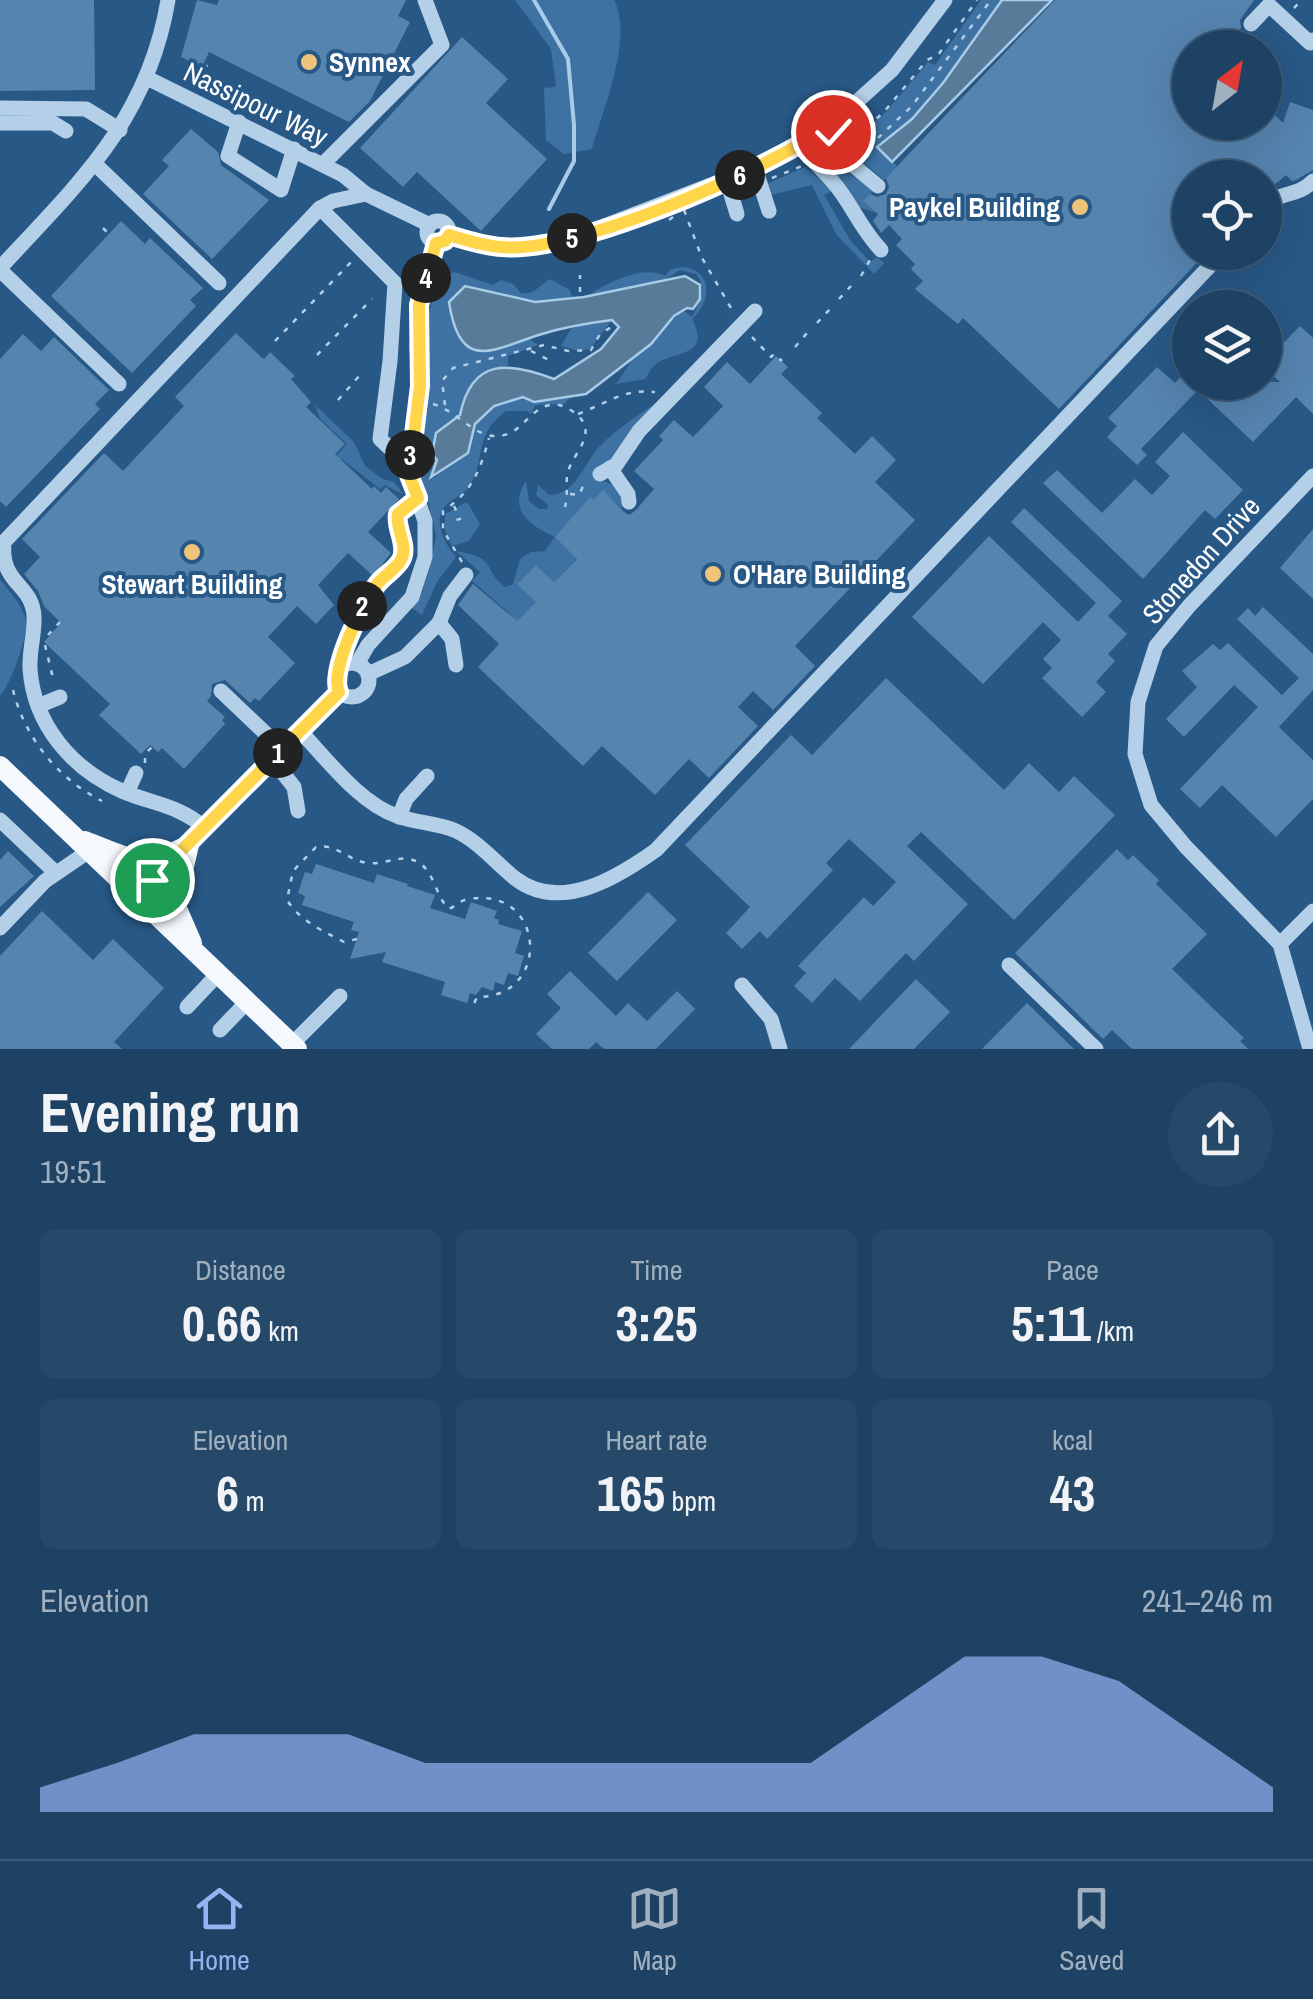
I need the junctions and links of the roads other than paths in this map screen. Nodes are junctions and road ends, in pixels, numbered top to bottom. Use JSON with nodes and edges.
{"nodes":[{"id":1,"x":168,"y":0,"type":"edge"},
{"id":2,"x":425,"y":0,"type":"edge"},
{"id":3,"x":944,"y":0,"type":"edge"},
{"id":4,"x":1266,"y":2,"type":"edge"},
{"id":5,"x":1251,"y":24,"type":"dead end"},
{"id":6,"x":1312,"y":44,"type":"edge"},
{"id":7,"x":147,"y":78,"type":"junction"},
{"id":8,"x":0,"y":108,"type":"edge"},
{"id":9,"x":239,"y":122,"type":"junction"},
{"id":10,"x":0,"y":123,"type":"edge"},
{"id":11,"x":120,"y":130,"type":"junction"},
{"id":12,"x":827,"y":130,"type":"junction"},
{"id":13,"x":66,"y":131,"type":"dead end"},
{"id":14,"x":802,"y":144,"type":"junction"},
{"id":15,"x":294,"y":150,"type":"junction"},
{"id":16,"x":95,"y":164,"type":"junction"},
{"id":17,"x":323,"y":164,"type":"junction"},
{"id":18,"x":761,"y":175,"type":"junction"},
{"id":19,"x":726,"y":181,"type":"junction"},
{"id":20,"x":1313,"y":181,"type":"edge"},
{"id":21,"x":878,"y":186,"type":"dead end"},
{"id":22,"x":366,"y":194,"type":"junction"},
{"id":23,"x":1282,"y":195,"type":"edge"},
{"id":24,"x":320,"y":208,"type":"junction"},
{"id":25,"x":770,"y":211,"type":"dead end"},
{"id":26,"x":737,"y":214,"type":"dead end"},
{"id":27,"x":442,"y":239,"type":"junction"},
{"id":28,"x":876,"y":256,"type":"road end"},
{"id":29,"x":0,"y":269,"type":"edge"},
{"id":30,"x":1206,"y":270,"type":"edge"},
{"id":31,"x":219,"y":284,"type":"dead end"},
{"id":32,"x":755,"y":311,"type":"dead end"},
{"id":33,"x":119,"y":384,"type":"dead end"},
{"id":34,"x":410,"y":458,"type":"junction"},
{"id":35,"x":1313,"y":476,"type":"edge"},
{"id":36,"x":418,"y":498,"type":"junction"},
{"id":37,"x":629,"y":502,"type":"dead end"},
{"id":38,"x":465,"y":569,"type":"road end"},
{"id":39,"x":439,"y":623,"type":"junction"},
{"id":40,"x":456,"y":665,"type":"dead end"},
{"id":41,"x":355,"y":668,"type":"junction"},
{"id":42,"x":221,"y":692,"type":"dead end"},
{"id":43,"x":339,"y":692,"type":"junction"},
{"id":44,"x":60,"y":697,"type":"dead end"},
{"id":45,"x":38,"y":706,"type":"junction"},
{"id":46,"x":300,"y":731,"type":"junction"},
{"id":47,"x":277,"y":754,"type":"junction"},
{"id":48,"x":0,"y":766,"type":"edge"},
{"id":49,"x":136,"y":773,"type":"dead end"},
{"id":50,"x":427,"y":776,"type":"dead end"},
{"id":51,"x":127,"y":793,"type":"junction"},
{"id":52,"x":298,"y":811,"type":"dead end"},
{"id":53,"x":399,"y":817,"type":"junction"},
{"id":54,"x":0,"y":820,"type":"edge"},
{"id":55,"x":204,"y":828,"type":"junction"},
{"id":56,"x":81,"y":844,"type":"junction"},
{"id":57,"x":189,"y":845,"type":"junction"},
{"id":58,"x":56,"y":873,"type":"junction"},
{"id":59,"x":136,"y":896,"type":"junction"},
{"id":60,"x":1313,"y":912,"type":"edge"},
{"id":61,"x":0,"y":928,"type":"edge"},
{"id":62,"x":1280,"y":944,"type":"junction"},
{"id":63,"x":201,"y":958,"type":"junction"},
{"id":64,"x":1009,"y":966,"type":"dead end"},
{"id":65,"x":218,"y":974,"type":"junction"},
{"id":66,"x":742,"y":985,"type":"dead end"},
{"id":67,"x":340,"y":996,"type":"dead end"},
{"id":68,"x":246,"y":1002,"type":"junction"},
{"id":69,"x":187,"y":1007,"type":"dead end"},
{"id":70,"x":220,"y":1030,"type":"dead end"},
{"id":71,"x":294,"y":1047,"type":"edge"},
{"id":72,"x":780,"y":1049,"type":"edge"},
{"id":73,"x":1096,"y":1049,"type":"edge"},
{"id":74,"x":1310,"y":1049,"type":"edge"}],
"edges":[{"from":1,"to":7,"type":"street"},
{"from":2,"to":17,"type":"street"},
{"from":3,"to":12,"type":"street"},
{"from":4,"to":5,"type":"street"},
{"from":4,"to":6,"type":"street"},
{"from":7,"to":9,"type":"street","name":"Nassipour Way"},
{"from":7,"to":11,"type":"street"},
{"from":8,"to":11,"type":"street"},
{"from":9,"to":15,"type":"street","name":"Nassipour Way"},
{"from":9,"to":15,"type":"street"},
{"from":10,"to":13,"type":"street"},
{"from":11,"to":16,"type":"street"},
{"from":12,"to":14,"type":"street"},
{"from":12,"to":21,"type":"street"},
{"from":14,"to":18,"type":"street"},
{"from":14,"to":28,"type":"street"},
{"from":15,"to":17,"type":"street","name":"Nassipour Way"},
{"from":16,"to":29,"type":"street"},
{"from":16,"to":31,"type":"street"},
{"from":17,"to":22,"type":"street","name":"Nassipour Way"},
{"from":18,"to":19,"type":"street"},
{"from":18,"to":25,"type":"street"},
{"from":19,"to":26,"type":"street"},
{"from":19,"to":27,"type":"street"},
{"from":20,"to":23,"type":"street"},
{"from":22,"to":24,"type":"street"},
{"from":22,"to":27,"type":"street","name":"Nassipour Way"},
{"from":24,"to":34,"type":"street"},
{"from":24,"to":45,"type":"street"},
{"from":27,"to":34,"type":"street"},
{"from":29,"to":33,"type":"street"},
{"from":30,"to":53,"type":"street"},
{"from":32,"to":37,"type":"street"},
{"from":34,"to":36,"type":"street"},
{"from":35,"to":62,"type":"street","name":"Stonedon Drive"},
{"from":36,"to":41,"type":"street"},
{"from":36,"to":41,"type":"street"},
{"from":38,"to":39,"type":"street"},
{"from":39,"to":40,"type":"street"},
{"from":39,"to":41,"type":"street"},
{"from":41,"to":43,"type":"street"},
{"from":41,"to":43,"type":"street"},
{"from":42,"to":47,"type":"street"},
{"from":43,"to":46,"type":"street"},
{"from":44,"to":45,"type":"street"},
{"from":45,"to":51,"type":"street"},
{"from":46,"to":47,"type":"street"},
{"from":46,"to":53,"type":"street"},
{"from":47,"to":52,"type":"street"},
{"from":47,"to":55,"type":"street"},
{"from":48,"to":56,"type":"main road"},
{"from":49,"to":51,"type":"street"},
{"from":50,"to":53,"type":"street"},
{"from":51,"to":55,"type":"street"},
{"from":54,"to":58,"type":"street"},
{"from":55,"to":57,"type":"street"},
{"from":56,"to":57,"type":"main road"},
{"from":56,"to":58,"type":"street"},
{"from":56,"to":59,"type":"main road"},
{"from":57,"to":59,"type":"street"},
{"from":57,"to":63,"type":"main road"},
{"from":58,"to":61,"type":"street"},
{"from":59,"to":63,"type":"main road"},
{"from":60,"to":62,"type":"street"},
{"from":62,"to":74,"type":"street","name":"Stonedon Drive"},
{"from":63,"to":65,"type":"main road"},
{"from":64,"to":73,"type":"street"},
{"from":65,"to":68,"type":"main road"},
{"from":65,"to":69,"type":"street"},
{"from":66,"to":72,"type":"street"},
{"from":67,"to":71,"type":"street"},
{"from":68,"to":70,"type":"street"},
{"from":68,"to":71,"type":"main road"}]}
